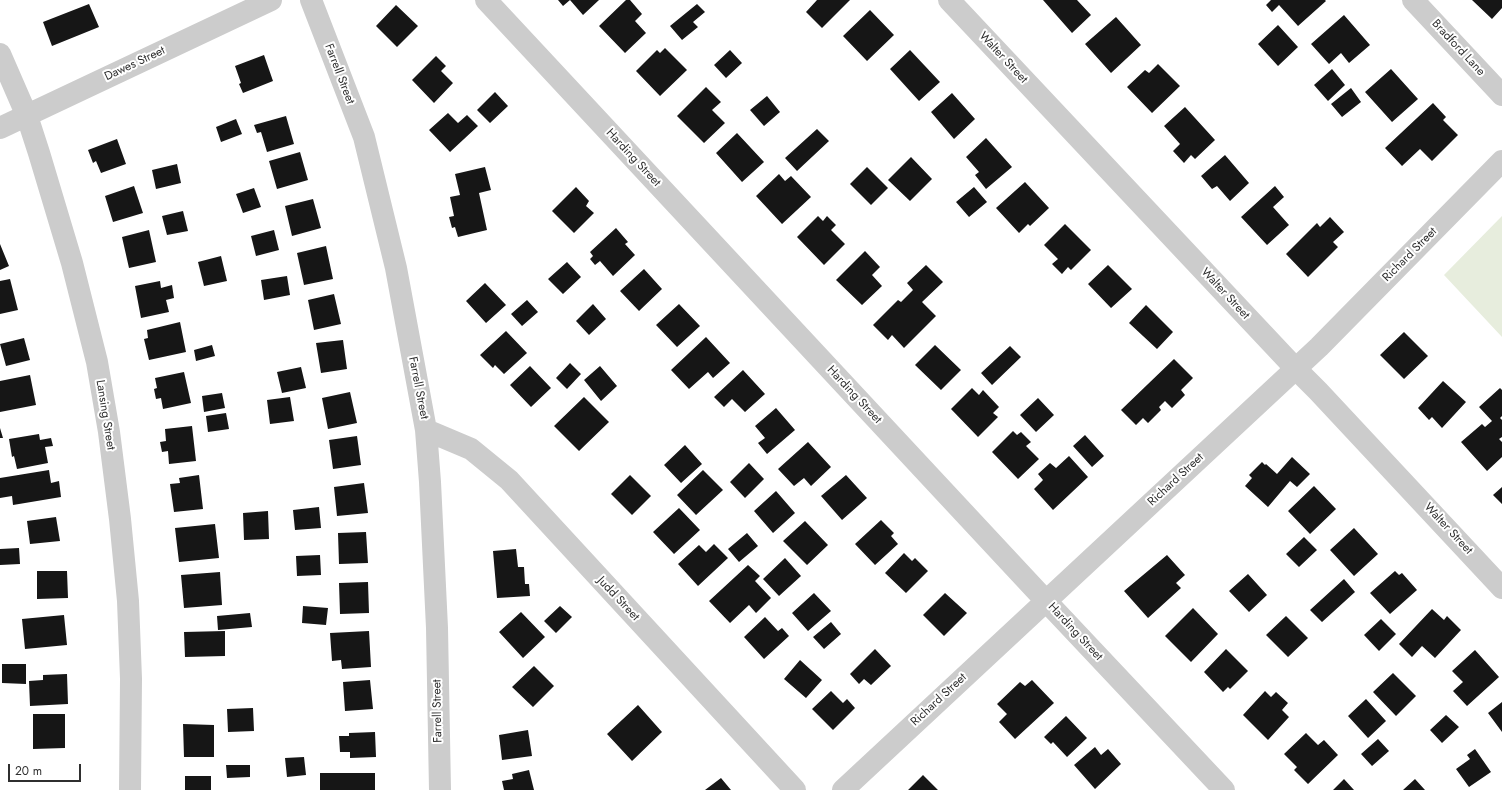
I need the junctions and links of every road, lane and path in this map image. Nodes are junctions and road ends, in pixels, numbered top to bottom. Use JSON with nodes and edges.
{"nodes":[{"id":1,"x":271,"y":0,"type":"edge"},
{"id":2,"x":311,"y":0,"type":"edge"},
{"id":3,"x":486,"y":0,"type":"edge"},
{"id":4,"x":949,"y":0,"type":"edge"},
{"id":5,"x":1413,"y":0,"type":"edge"},
{"id":6,"x":0,"y":54,"type":"edge"},
{"id":7,"x":1502,"y":95,"type":"edge"},
{"id":8,"x":27,"y":116,"type":"junction"},
{"id":9,"x":0,"y":128,"type":"edge"},
{"id":10,"x":1502,"y":161,"type":"edge"},
{"id":11,"x":1296,"y":369,"type":"junction"},
{"id":12,"x":426,"y":430,"type":"junction"},
{"id":13,"x":1502,"y":588,"type":"edge"},
{"id":14,"x":1046,"y":601,"type":"junction"},
{"id":15,"x":130,"y":790,"type":"edge"},
{"id":16,"x":440,"y":790,"type":"edge"},
{"id":17,"x":795,"y":790,"type":"edge"},
{"id":18,"x":843,"y":790,"type":"edge"},
{"id":19,"x":1224,"y":790,"type":"edge"}],
"edges":[{"from":1,"to":8,"type":"street","name":"Dawes Street"},
{"from":2,"to":12,"type":"street","name":"Farrell Street"},
{"from":3,"to":14,"type":"street","name":"Harding Street"},
{"from":4,"to":11,"type":"street","name":"Walter Street"},
{"from":5,"to":7,"type":"street","name":"Bradford Lane"},
{"from":6,"to":8,"type":"street","name":"Lansing Street"},
{"from":8,"to":9,"type":"street","name":"Dawes Street"},
{"from":8,"to":15,"type":"street","name":"Lansing Street"},
{"from":10,"to":11,"type":"street","name":"Richard Street"},
{"from":11,"to":13,"type":"street","name":"Walter Street"},
{"from":11,"to":14,"type":"street","name":"Richard Street"},
{"from":12,"to":16,"type":"street","name":"Farrell Street"},
{"from":12,"to":17,"type":"street","name":"Judd Street"},
{"from":14,"to":18,"type":"street","name":"Richard Street"},
{"from":14,"to":19,"type":"street","name":"Harding Street"}]}
